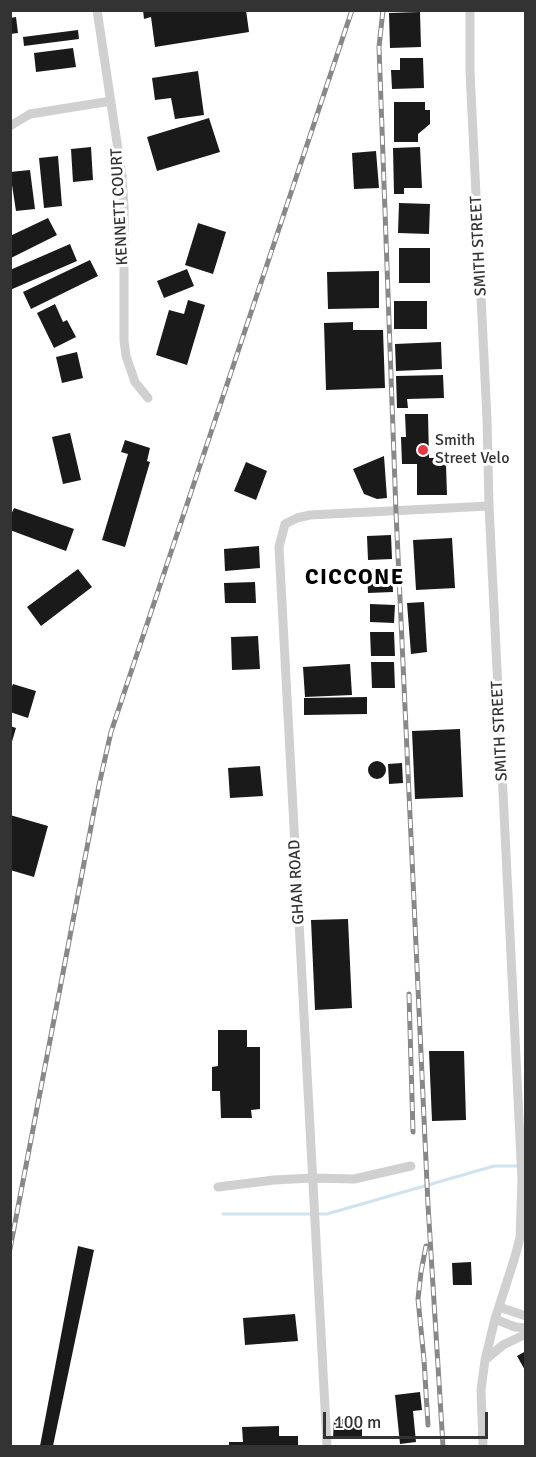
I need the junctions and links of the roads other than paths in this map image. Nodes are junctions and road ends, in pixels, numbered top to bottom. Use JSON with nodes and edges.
{"nodes":[{"id":1,"x":97,"y":10,"type":"edge"},
{"id":2,"x":470,"y":10,"type":"edge"},
{"id":3,"x":111,"y":101,"type":"junction"},
{"id":4,"x":10,"y":126,"type":"edge"},
{"id":5,"x":148,"y":398,"type":"dead end"},
{"id":6,"x":489,"y":506,"type":"junction"},
{"id":7,"x":525,"y":1015,"type":"edge"},
{"id":8,"x":514,"y":1016,"type":"junction"},
{"id":9,"x":411,"y":1166,"type":"dead end"},
{"id":10,"x":313,"y":1178,"type":"junction"},
{"id":11,"x":218,"y":1187,"type":"dead end"},
{"id":12,"x":522,"y":1201,"type":"junction"},
{"id":13,"x":525,"y":1238,"type":"edge"},
{"id":14,"x":499,"y":1307,"type":"junction"},
{"id":15,"x":525,"y":1316,"type":"edge"},
{"id":16,"x":495,"y":1319,"type":"junction"},
{"id":17,"x":525,"y":1328,"type":"edge"},
{"id":18,"x":525,"y":1334,"type":"edge"},
{"id":19,"x":485,"y":1360,"type":"junction"},
{"id":20,"x":327,"y":1446,"type":"edge"},
{"id":21,"x":483,"y":1446,"type":"edge"}],
"edges":[{"from":1,"to":3,"type":"street","name":"KENNETT COURT"},
{"from":2,"to":6,"type":"street","name":"SMITH STREET"},
{"from":3,"to":4,"type":"street"},
{"from":3,"to":5,"type":"street","name":"KENNETT COURT"},
{"from":6,"to":8,"type":"street","name":"SMITH STREET"},
{"from":6,"to":10,"type":"street","name":"GHAN ROAD"},
{"from":7,"to":8,"type":"street"},
{"from":8,"to":12,"type":"street","name":"SMITH STREET"},
{"from":9,"to":10,"type":"street"},
{"from":10,"to":11,"type":"street"},
{"from":10,"to":20,"type":"street","name":"GHAN ROAD"},
{"from":12,"to":13,"type":"street"},
{"from":12,"to":14,"type":"street","name":"SMITH STREET"},
{"from":14,"to":15,"type":"street"},
{"from":14,"to":16,"type":"street","name":"SMITH STREET"},
{"from":16,"to":17,"type":"street"},
{"from":16,"to":19,"type":"street","name":"SMITH STREET"},
{"from":18,"to":19,"type":"street"},
{"from":19,"to":21,"type":"street","name":"SMITH STREET"}]}
